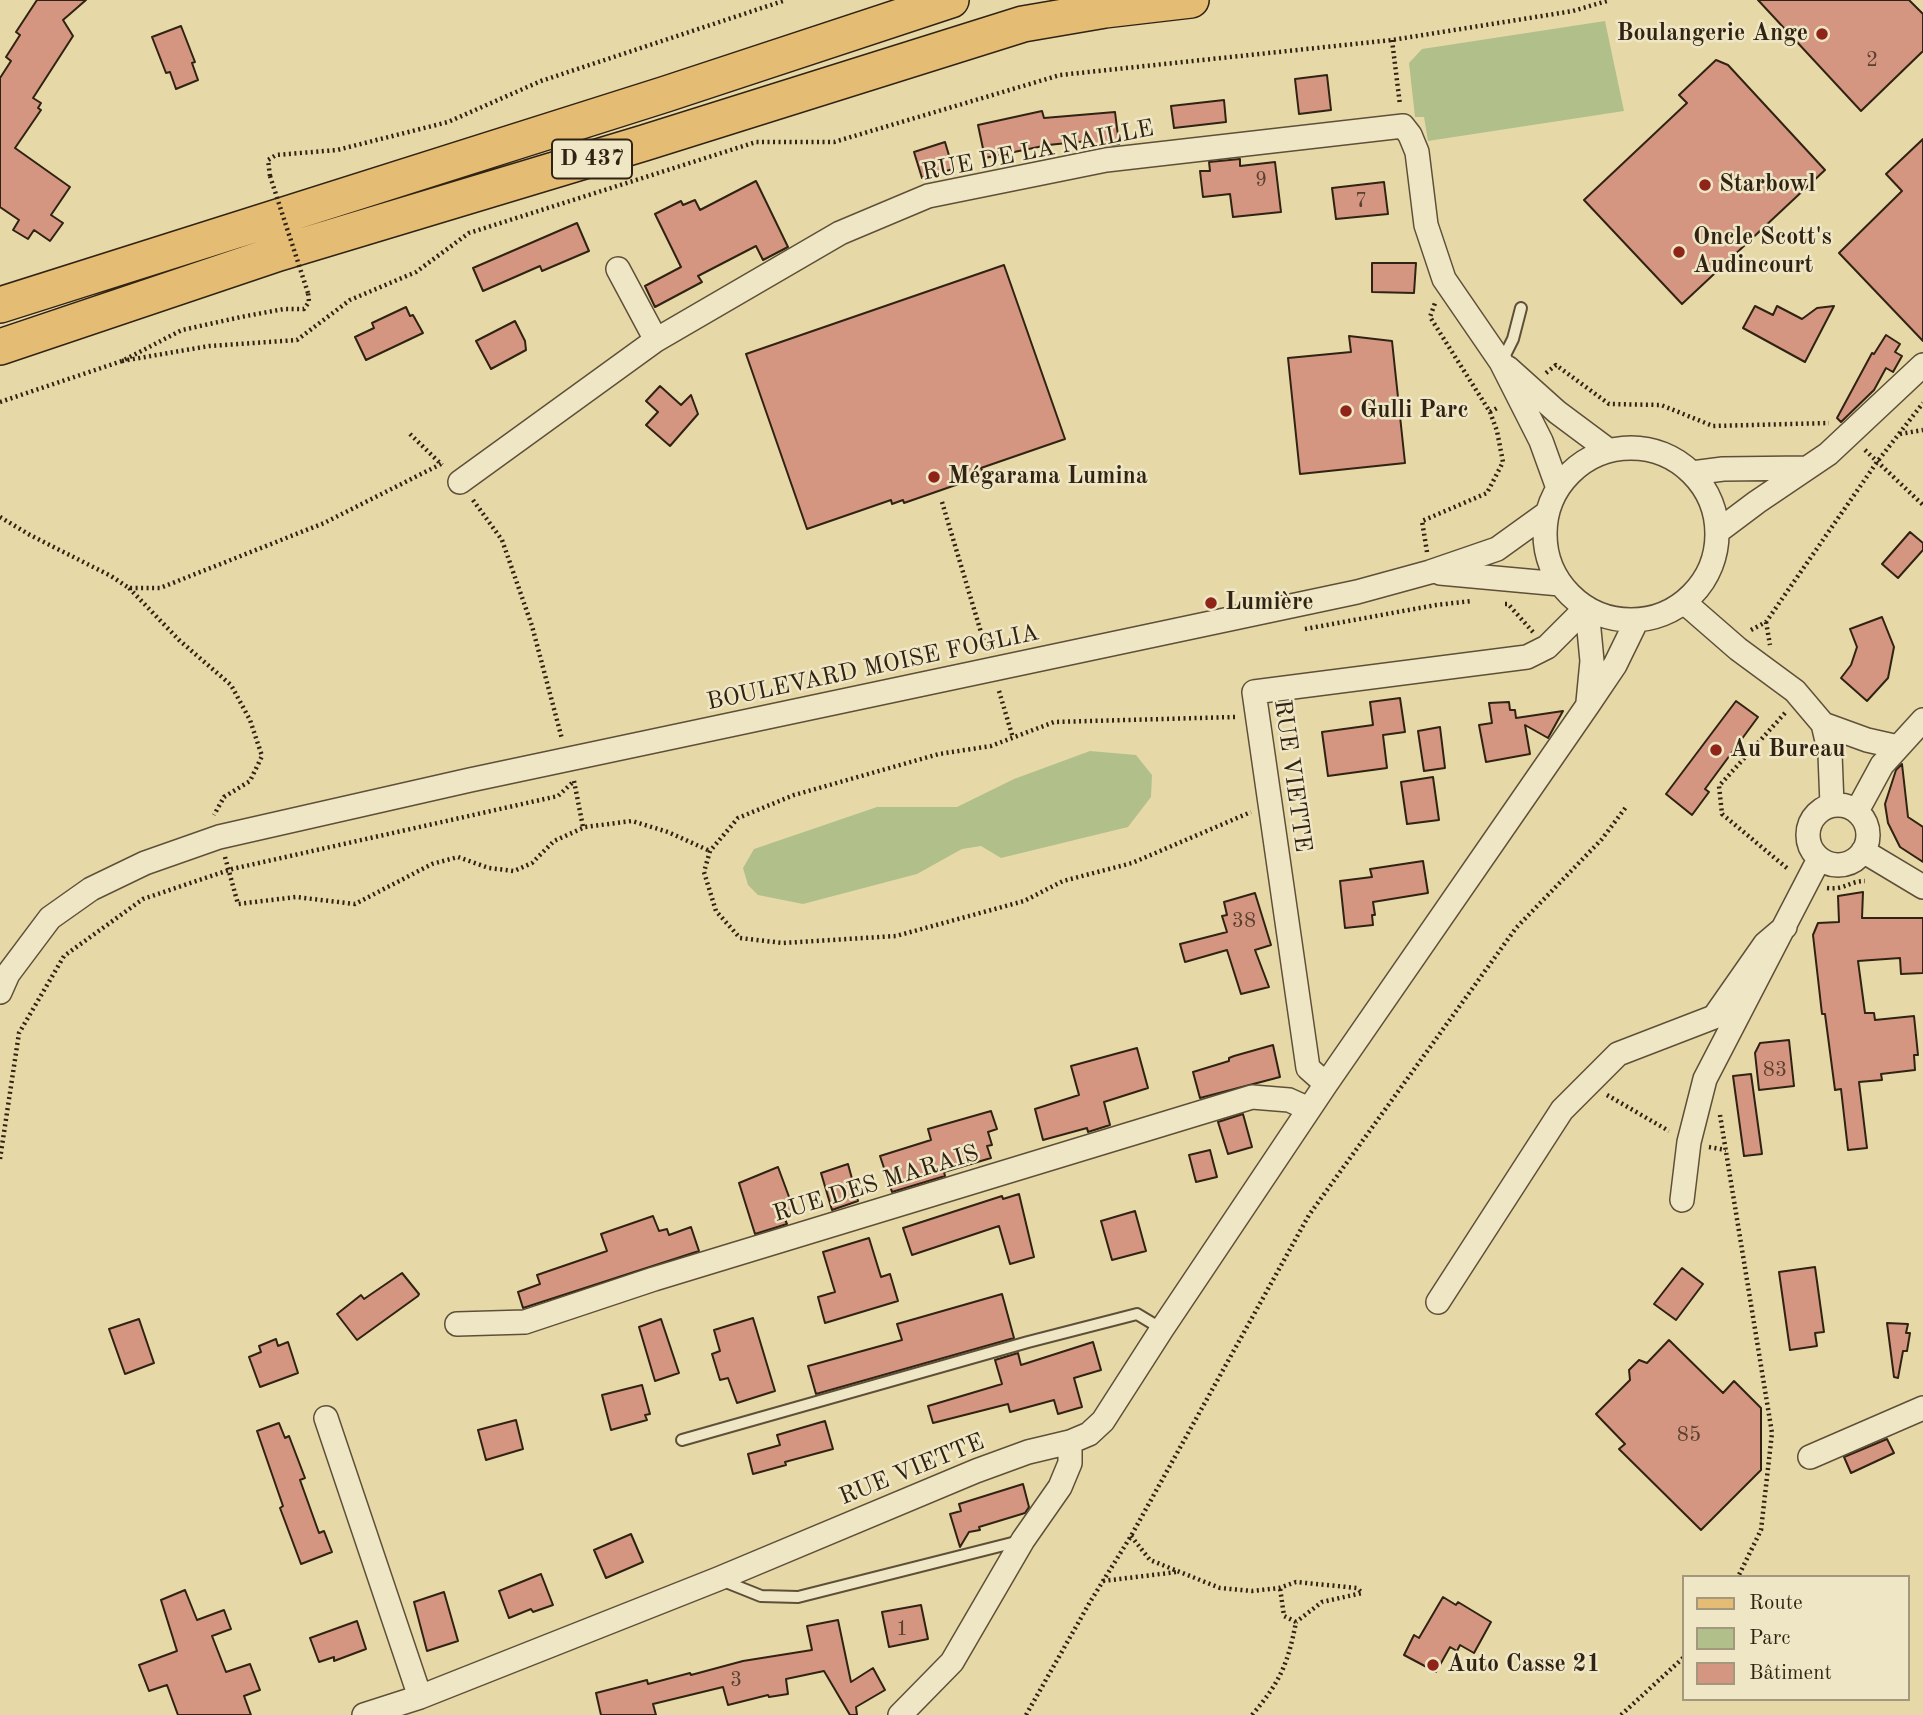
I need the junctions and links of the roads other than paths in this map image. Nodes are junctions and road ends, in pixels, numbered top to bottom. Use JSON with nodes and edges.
{"nodes":[{"id":1,"x":951,"y":0,"type":"edge"},
{"id":2,"x":1191,"y":0,"type":"edge"},
{"id":3,"x":618,"y":269,"type":"dead end"},
{"id":4,"x":0,"y":305,"type":"edge"},
{"id":5,"x":1521,"y":308,"type":"dead end"},
{"id":6,"x":656,"y":340,"type":"junction"},
{"id":7,"x":0,"y":347,"type":"edge"},
{"id":8,"x":1502,"y":362,"type":"junction"},
{"id":9,"x":1923,"y":365,"type":"edge"},
{"id":10,"x":1523,"y":392,"type":"junction"},
{"id":11,"x":1608,"y":450,"type":"junction"},
{"id":12,"x":1807,"y":468,"type":"junction"},
{"id":13,"x":1692,"y":473,"type":"junction"},
{"id":14,"x":460,"y":482,"type":"road end"},
{"id":15,"x":1558,"y":488,"type":"junction"},
{"id":16,"x":1547,"y":513,"type":"junction"},
{"id":17,"x":1717,"y":533,"type":"junction"},
{"id":18,"x":1430,"y":572,"type":"junction"},
{"id":19,"x":1560,"y":584,"type":"junction"},
{"id":20,"x":1684,"y":602,"type":"junction"},
{"id":21,"x":1586,"y":608,"type":"junction"},
{"id":22,"x":1637,"y":620,"type":"junction"},
{"id":23,"x":1588,"y":705,"type":"junction"},
{"id":24,"x":1923,"y":720,"type":"edge"},
{"id":25,"x":1823,"y":724,"type":"junction"},
{"id":26,"x":1898,"y":747,"type":"junction"},
{"id":27,"x":1832,"y":805,"type":"junction"},
{"id":28,"x":1857,"y":811,"type":"junction"},
{"id":29,"x":1863,"y":852,"type":"junction"},
{"id":30,"x":1819,"y":859,"type":"junction"},
{"id":31,"x":1923,"y":887,"type":"edge"},
{"id":32,"x":1785,"y":927,"type":"junction"},
{"id":33,"x":0,"y":992,"type":"edge"},
{"id":34,"x":1326,"y":1084,"type":"junction"},
{"id":35,"x":1309,"y":1109,"type":"junction"},
{"id":36,"x":1682,"y":1200,"type":"dead end"},
{"id":37,"x":1438,"y":1302,"type":"dead end"},
{"id":38,"x":457,"y":1324,"type":"dead end"},
{"id":39,"x":1162,"y":1329,"type":"junction"},
{"id":40,"x":1923,"y":1408,"type":"edge"},
{"id":41,"x":326,"y":1418,"type":"dead end"},
{"id":42,"x":682,"y":1440,"type":"dead end"},
{"id":43,"x":1070,"y":1442,"type":"junction"},
{"id":44,"x":1810,"y":1457,"type":"dead end"},
{"id":45,"x":1023,"y":1540,"type":"junction"},
{"id":46,"x":718,"y":1579,"type":"junction"},
{"id":47,"x":420,"y":1697,"type":"junction"},
{"id":48,"x":364,"y":1715,"type":"edge"},
{"id":49,"x":900,"y":1715,"type":"edge"}],
"edges":[{"from":1,"to":4,"type":"main road","number":"D 437"},
{"from":2,"to":7,"type":"main road","number":"D 437"},
{"from":3,"to":6,"type":"street"},
{"from":5,"to":8,"type":"lane"},
{"from":6,"to":8,"type":"street","name":"RUE DE LA NAILLE"},
{"from":6,"to":14,"type":"street","name":"RUE DE LA NAILLE"},
{"from":8,"to":10,"type":"street"},
{"from":9,"to":12,"type":"street"},
{"from":10,"to":11,"type":"street"},
{"from":10,"to":15,"type":"street"},
{"from":11,"to":13,"type":"street"},
{"from":11,"to":15,"type":"street"},
{"from":12,"to":13,"type":"street"},
{"from":12,"to":17,"type":"street"},
{"from":13,"to":17,"type":"street"},
{"from":15,"to":16,"type":"street"},
{"from":16,"to":18,"type":"street","name":"BOULEVARD MOISE FOGLIA"},
{"from":16,"to":19,"type":"street"},
{"from":17,"to":20,"type":"street"},
{"from":18,"to":19,"type":"street","name":"BOULEVARD MOISE FOGLIA"},
{"from":18,"to":33,"type":"street","name":"BOULEVARD MOISE FOGLIA"},
{"from":19,"to":21,"type":"street"},
{"from":20,"to":22,"type":"street"},
{"from":20,"to":25,"type":"street"},
{"from":21,"to":22,"type":"street"},
{"from":21,"to":23,"type":"street","name":"RUE VIETTE"},
{"from":21,"to":34,"type":"street","name":"RUE VIETTE"},
{"from":22,"to":23,"type":"street","name":"RUE VIETTE"},
{"from":23,"to":34,"type":"street","name":"RUE VIETTE"},
{"from":24,"to":26,"type":"street"},
{"from":25,"to":26,"type":"street"},
{"from":25,"to":27,"type":"street"},
{"from":26,"to":28,"type":"street"},
{"from":27,"to":28,"type":"street"},
{"from":27,"to":30,"type":"street"},
{"from":28,"to":29,"type":"street"},
{"from":29,"to":30,"type":"street"},
{"from":29,"to":31,"type":"street"},
{"from":30,"to":32,"type":"street"},
{"from":32,"to":36,"type":"street"},
{"from":32,"to":37,"type":"street"},
{"from":34,"to":35,"type":"street","name":"RUE VIETTE"},
{"from":35,"to":38,"type":"street","name":"RUE DES MARAIS"},
{"from":35,"to":39,"type":"street","name":"RUE VIETTE"},
{"from":39,"to":42,"type":"lane"},
{"from":39,"to":43,"type":"street","name":"RUE VIETTE"},
{"from":40,"to":44,"type":"street"},
{"from":41,"to":47,"type":"street"},
{"from":43,"to":45,"type":"street"},
{"from":43,"to":46,"type":"street","name":"RUE VIETTE"},
{"from":45,"to":46,"type":"lane"},
{"from":45,"to":49,"type":"street"},
{"from":46,"to":47,"type":"street","name":"RUE VIETTE"},
{"from":47,"to":48,"type":"street","name":"RUE VIETTE"}]}
